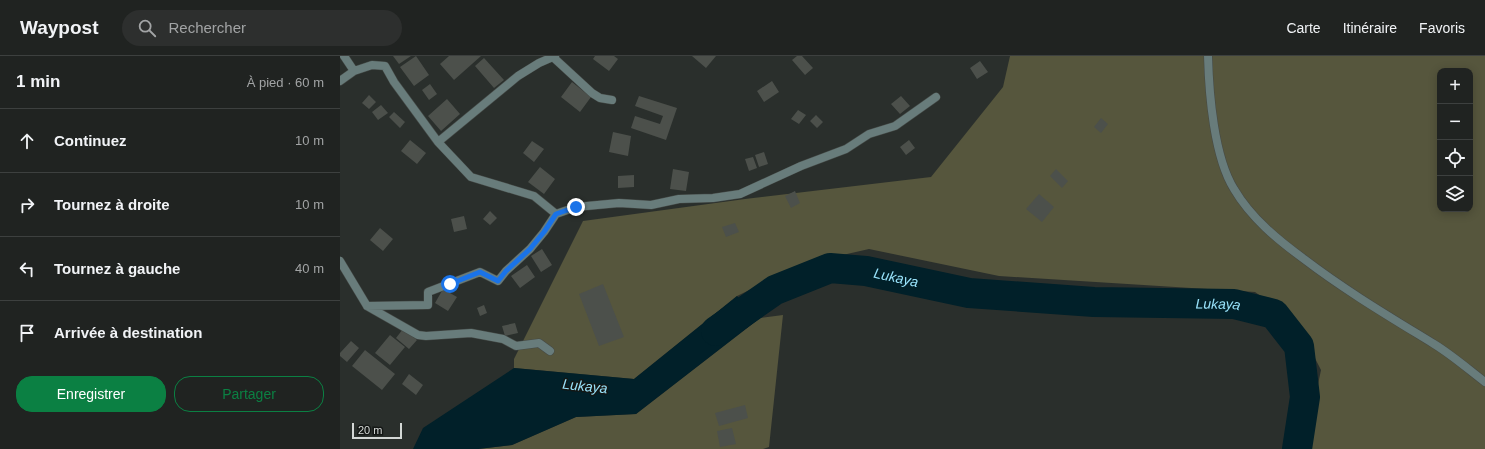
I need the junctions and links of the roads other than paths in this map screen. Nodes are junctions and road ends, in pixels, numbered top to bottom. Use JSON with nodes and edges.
{"nodes":[{"id":1,"x":344,"y":56,"type":"edge"},
{"id":2,"x":1208,"y":56,"type":"edge"},
{"id":3,"x":554,"y":57,"type":"edge"},
{"id":4,"x":354,"y":71,"type":"junction"},
{"id":5,"x":340,"y":81,"type":"edge"},
{"id":6,"x":936,"y":97,"type":"dead end"},
{"id":7,"x":612,"y":100,"type":"dead end"},
{"id":8,"x":438,"y":142,"type":"junction"},
{"id":9,"x":556,"y":214,"type":"junction"},
{"id":10,"x":340,"y":261,"type":"edge"},
{"id":11,"x":367,"y":306,"type":"junction"},
{"id":12,"x":550,"y":351,"type":"dead end"},
{"id":13,"x":1485,"y":382,"type":"edge"}],
"edges":[{"from":1,"to":4,"type":"street"},
{"from":2,"to":13,"type":"street"},
{"from":3,"to":7,"type":"street"},
{"from":3,"to":8,"type":"street"},
{"from":4,"to":5,"type":"street"},
{"from":4,"to":8,"type":"street"},
{"from":6,"to":9,"type":"street"},
{"from":8,"to":9,"type":"street"},
{"from":9,"to":11,"type":"street"},
{"from":10,"to":11,"type":"street"},
{"from":11,"to":12,"type":"street"}]}
